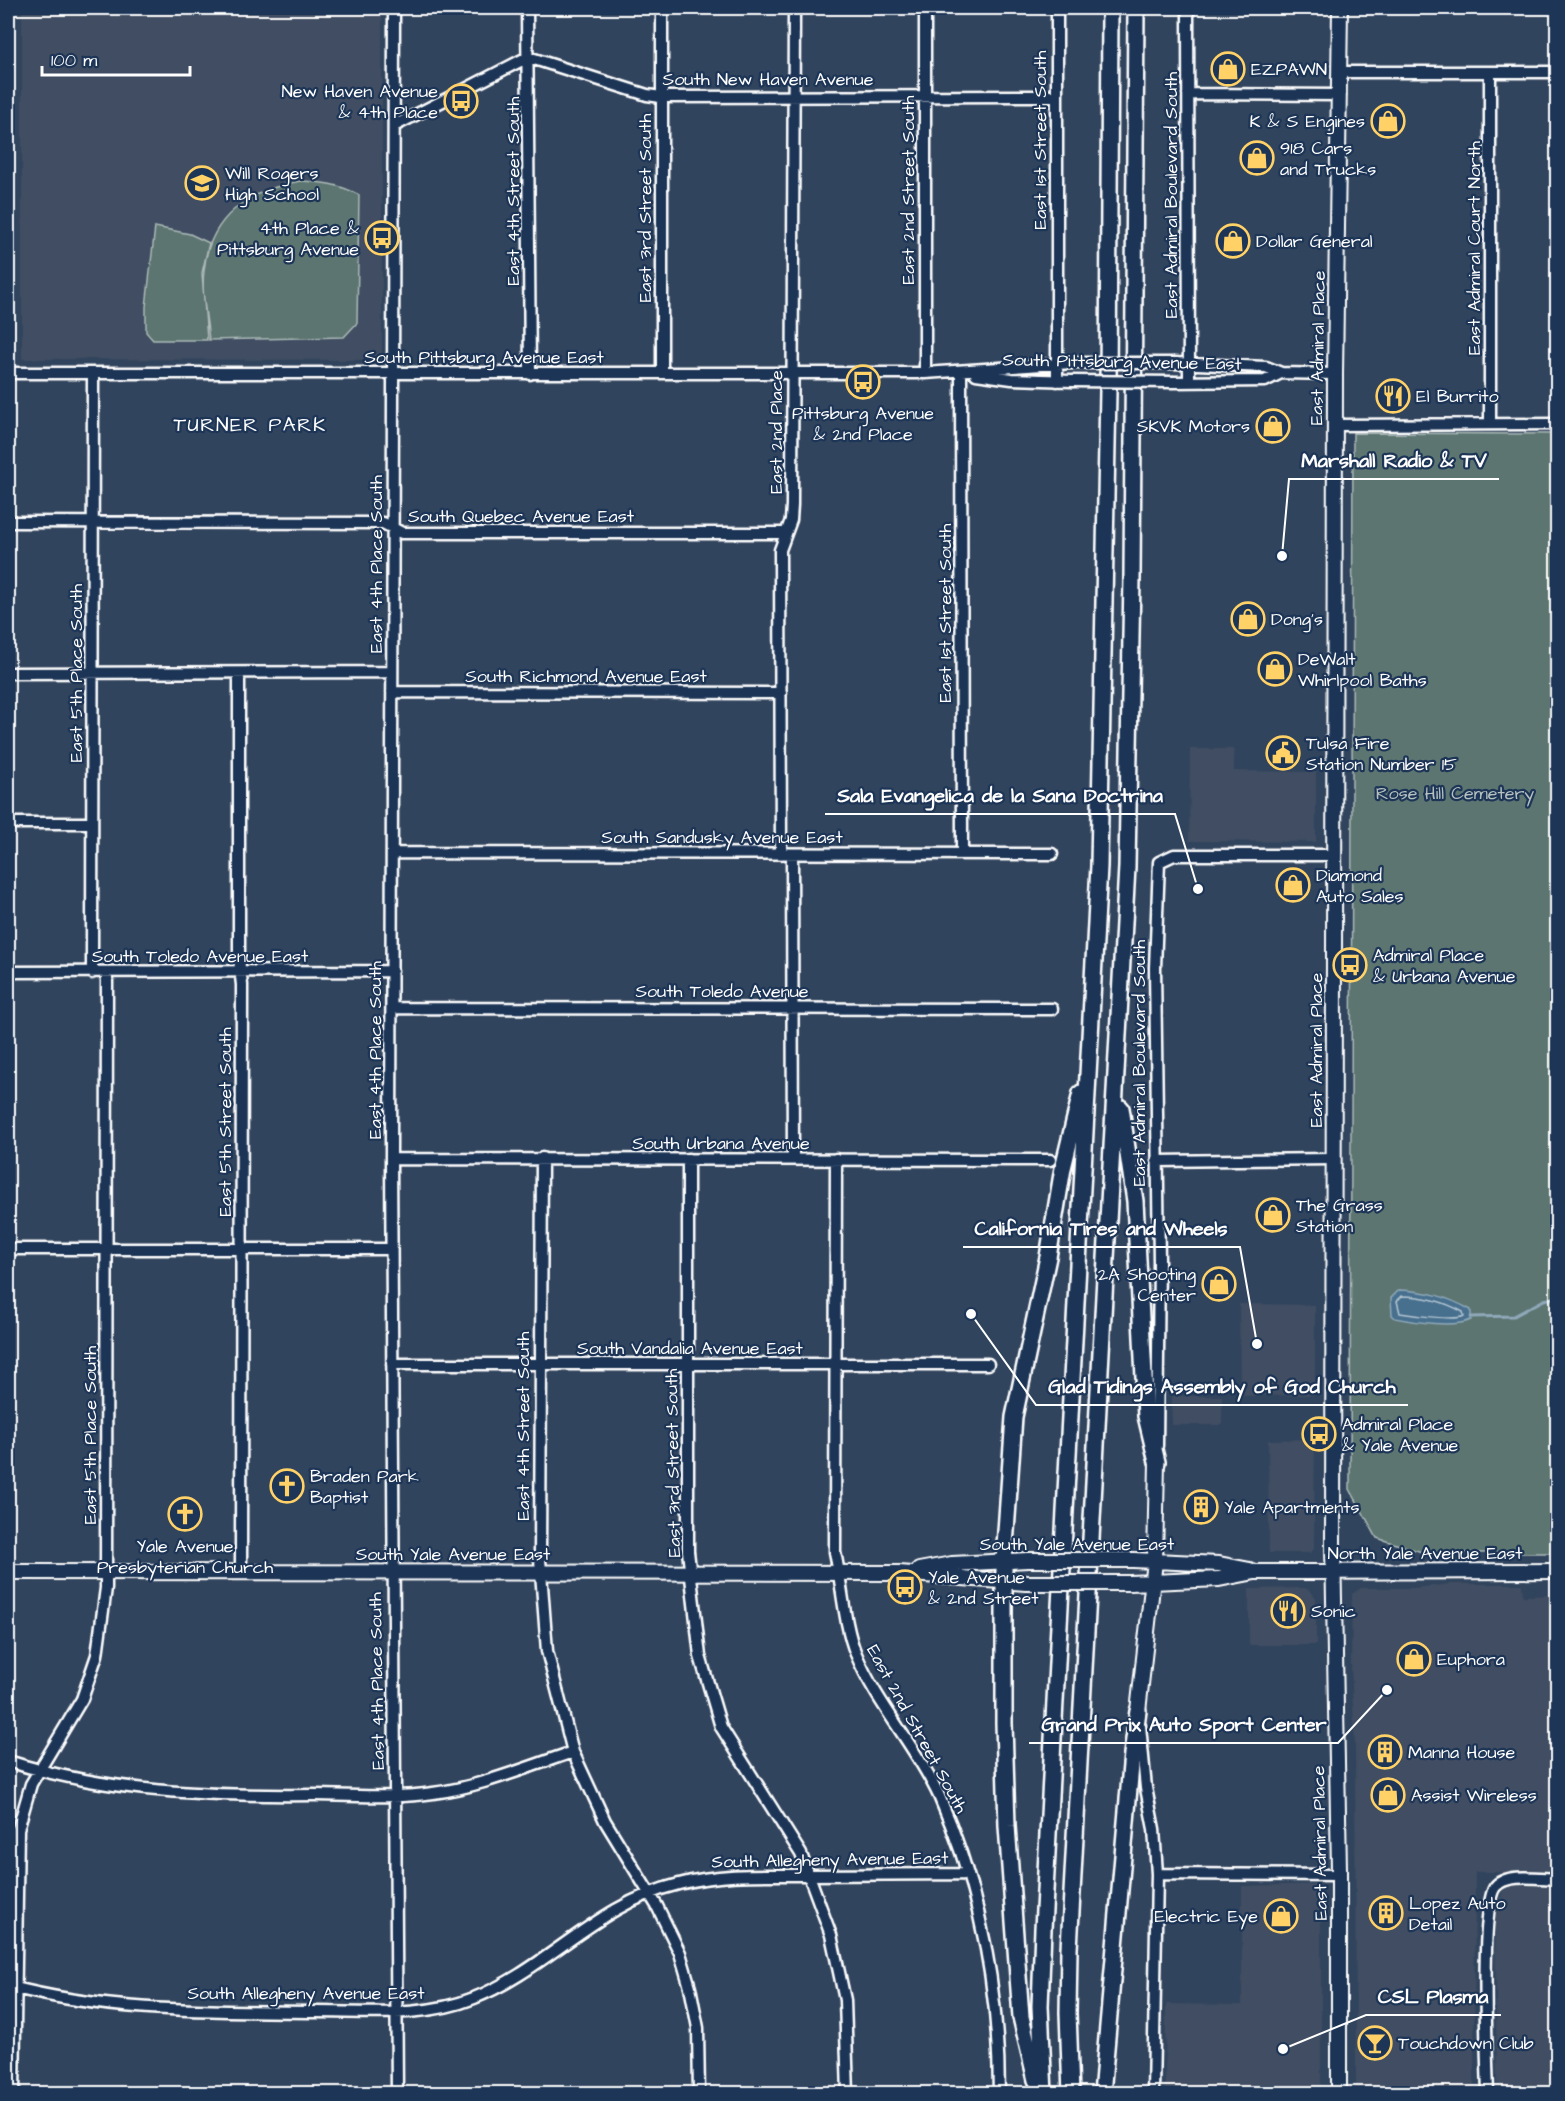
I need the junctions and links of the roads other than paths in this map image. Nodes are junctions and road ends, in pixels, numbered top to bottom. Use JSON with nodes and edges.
{"nodes":[{"id":1,"x":394,"y":8,"type":"edge"},
{"id":2,"x":527,"y":8,"type":"edge"},
{"id":3,"x":662,"y":8,"type":"edge"},
{"id":4,"x":794,"y":8,"type":"edge"},
{"id":5,"x":925,"y":8,"type":"edge"},
{"id":6,"x":1057,"y":8,"type":"edge"},
{"id":7,"x":1110,"y":8,"type":"edge"},
{"id":8,"x":1136,"y":8,"type":"edge"},
{"id":9,"x":1188,"y":8,"type":"edge"},
{"id":10,"x":1340,"y":8,"type":"edge"},
{"id":11,"x":528,"y":57,"type":"junction"},
{"id":12,"x":1340,"y":72,"type":"junction"},
{"id":13,"x":1490,"y":72,"type":"junction"},
{"id":14,"x":1557,"y":72,"type":"edge"},
{"id":15,"x":1188,"y":94,"type":"junction"},
{"id":16,"x":794,"y":95,"type":"junction"},
{"id":17,"x":925,"y":95,"type":"junction"},
{"id":18,"x":1340,"y":95,"type":"junction"},
{"id":19,"x":1057,"y":96,"type":"junction"},
{"id":20,"x":661,"y":97,"type":"junction"},
{"id":21,"x":394,"y":126,"type":"junction"},
{"id":22,"x":1057,"y":363,"type":"junction"},
{"id":23,"x":1189,"y":363,"type":"junction"},
{"id":24,"x":792,"y":372,"type":"junction"},
{"id":25,"x":961,"y":372,"type":"junction"},
{"id":26,"x":8,"y":373,"type":"edge"},
{"id":27,"x":93,"y":373,"type":"junction"},
{"id":28,"x":393,"y":373,"type":"junction"},
{"id":29,"x":662,"y":373,"type":"junction"},
{"id":30,"x":925,"y":373,"type":"junction"},
{"id":31,"x":1281,"y":373,"type":"junction"},
{"id":32,"x":530,"y":374,"type":"junction"},
{"id":33,"x":1335,"y":374,"type":"junction"},
{"id":34,"x":1057,"y":381,"type":"junction"},
{"id":35,"x":1189,"y":382,"type":"junction"},
{"id":36,"x":1490,"y":424,"type":"junction"},
{"id":37,"x":1557,"y":424,"type":"edge"},
{"id":38,"x":1335,"y":425,"type":"junction"},
{"id":39,"x":8,"y":522,"type":"edge"},
{"id":40,"x":93,"y":522,"type":"junction"},
{"id":41,"x":393,"y":528,"type":"junction"},
{"id":42,"x":785,"y":533,"type":"junction"},
{"id":43,"x":92,"y":672,"type":"junction"},
{"id":44,"x":392,"y":672,"type":"junction"},
{"id":45,"x":8,"y":673,"type":"edge"},
{"id":46,"x":239,"y":673,"type":"junction"},
{"id":47,"x":392,"y":692,"type":"junction"},
{"id":48,"x":780,"y":693,"type":"junction"},
{"id":49,"x":8,"y":823,"type":"edge"},
{"id":50,"x":92,"y":823,"type":"junction"},
{"id":51,"x":393,"y":853,"type":"junction"},
{"id":52,"x":787,"y":854,"type":"junction"},
{"id":53,"x":962,"y":854,"type":"junction"},
{"id":54,"x":1052,"y":854,"type":"dead end"},
{"id":55,"x":1334,"y":855,"type":"junction"},
{"id":56,"x":392,"y":971,"type":"junction"},
{"id":57,"x":8,"y":972,"type":"edge"},
{"id":58,"x":241,"y":972,"type":"junction"},
{"id":59,"x":92,"y":973,"type":"junction"},
{"id":60,"x":107,"y":973,"type":"junction"},
{"id":61,"x":392,"y":1008,"type":"junction"},
{"id":62,"x":793,"y":1008,"type":"junction"},
{"id":63,"x":1052,"y":1009,"type":"dead end"},
{"id":64,"x":1090,"y":1058,"type":"junction"},
{"id":65,"x":1116,"y":1079,"type":"junction"},
{"id":66,"x":542,"y":1158,"type":"junction"},
{"id":67,"x":391,"y":1159,"type":"junction"},
{"id":68,"x":688,"y":1159,"type":"junction"},
{"id":69,"x":793,"y":1159,"type":"junction"},
{"id":70,"x":836,"y":1159,"type":"junction"},
{"id":71,"x":1334,"y":1159,"type":"junction"},
{"id":72,"x":1050,"y":1160,"type":"dead end"},
{"id":73,"x":1157,"y":1161,"type":"junction"},
{"id":74,"x":8,"y":1249,"type":"edge"},
{"id":75,"x":242,"y":1249,"type":"junction"},
{"id":76,"x":391,"y":1249,"type":"junction"},
{"id":77,"x":106,"y":1250,"type":"junction"},
{"id":78,"x":392,"y":1364,"type":"junction"},
{"id":79,"x":540,"y":1364,"type":"junction"},
{"id":80,"x":988,"y":1364,"type":"dead end"},
{"id":81,"x":688,"y":1365,"type":"junction"},
{"id":82,"x":835,"y":1365,"type":"junction"},
{"id":83,"x":1157,"y":1462,"type":"junction"},
{"id":84,"x":1004,"y":1560,"type":"junction"},
{"id":85,"x":1155,"y":1561,"type":"junction"},
{"id":86,"x":1292,"y":1571,"type":"joint"},
{"id":87,"x":1334,"y":1571,"type":"junction"},
{"id":88,"x":1557,"y":1571,"type":"edge"},
{"id":89,"x":8,"y":1572,"type":"edge"},
{"id":90,"x":241,"y":1572,"type":"junction"},
{"id":91,"x":392,"y":1572,"type":"junction"},
{"id":92,"x":839,"y":1572,"type":"junction"},
{"id":93,"x":1255,"y":1572,"type":"junction"},
{"id":94,"x":106,"y":1573,"type":"junction"},
{"id":95,"x":542,"y":1573,"type":"junction"},
{"id":96,"x":691,"y":1573,"type":"junction"},
{"id":97,"x":899,"y":1573,"type":"junction"},
{"id":98,"x":1152,"y":1582,"type":"junction"},
{"id":99,"x":1003,"y":1583,"type":"junction"},
{"id":100,"x":1138,"y":1711,"type":"junction"},
{"id":101,"x":573,"y":1752,"type":"junction"},
{"id":102,"x":8,"y":1761,"type":"edge"},
{"id":103,"x":38,"y":1771,"type":"junction"},
{"id":104,"x":395,"y":1795,"type":"junction"},
{"id":105,"x":968,"y":1874,"type":"junction"},
{"id":106,"x":1157,"y":1874,"type":"junction"},
{"id":107,"x":811,"y":1875,"type":"junction"},
{"id":108,"x":1339,"y":1875,"type":"junction"},
{"id":109,"x":1557,"y":1879,"type":"edge"},
{"id":110,"x":649,"y":1893,"type":"junction"},
{"id":111,"x":11,"y":1987,"type":"edge"},
{"id":112,"x":396,"y":2012,"type":"junction"},
{"id":113,"x":14,"y":2094,"type":"edge"},
{"id":114,"x":397,"y":2094,"type":"edge"},
{"id":115,"x":699,"y":2094,"type":"edge"},
{"id":116,"x":848,"y":2094,"type":"edge"},
{"id":117,"x":999,"y":2094,"type":"edge"},
{"id":118,"x":1039,"y":2094,"type":"edge"},
{"id":119,"x":1044,"y":2094,"type":"edge"},
{"id":120,"x":1071,"y":2094,"type":"edge"},
{"id":121,"x":1102,"y":2094,"type":"edge"},
{"id":122,"x":1153,"y":2094,"type":"edge"},
{"id":123,"x":1338,"y":2094,"type":"edge"},
{"id":124,"x":1488,"y":2094,"type":"edge"}],
"edges":[{"from":1,"to":21,"type":"street","name":"East 4th Place South"},
{"from":2,"to":11,"type":"street","name":"East 4th Street South"},
{"from":3,"to":20,"type":"street","name":"East 3rd Street South"},
{"from":4,"to":16,"type":"street","name":"East 2nd Place"},
{"from":5,"to":17,"type":"street","name":"East 2nd Street South"},
{"from":6,"to":19,"type":"street","name":"East 1st Street South"},
{"from":7,"to":64,"type":"highway"},
{"from":8,"to":65,"type":"highway"},
{"from":9,"to":15,"type":"street","name":"East Admiral Boulevard South"},
{"from":10,"to":12,"type":"main road","name":"East Admiral Place"},
{"from":11,"to":20,"type":"street","name":"South New Haven Avenue"},
{"from":11,"to":21,"type":"street"},
{"from":11,"to":32,"type":"street","name":"East 4th Street South"},
{"from":12,"to":13,"type":"street"},
{"from":12,"to":18,"type":"main road","name":"East Admiral Place"},
{"from":13,"to":14,"type":"street"},
{"from":13,"to":36,"type":"street","name":"East Admiral Court North"},
{"from":15,"to":18,"type":"street"},
{"from":15,"to":23,"type":"street","name":"East Admiral Boulevard South"},
{"from":16,"to":17,"type":"street","name":"South New Haven Avenue"},
{"from":16,"to":20,"type":"street","name":"South New Haven Avenue"},
{"from":16,"to":24,"type":"street","name":"East 2nd Place"},
{"from":17,"to":19,"type":"street","name":"South New Haven Avenue"},
{"from":17,"to":30,"type":"street","name":"East 2nd Street South"},
{"from":18,"to":33,"type":"main road","name":"East Admiral Place"},
{"from":19,"to":22,"type":"street","name":"East 1st Street South"},
{"from":20,"to":29,"type":"street","name":"East 3rd Street South"},
{"from":21,"to":28,"type":"street","name":"East 4th Place South"},
{"from":22,"to":23,"type":"street","name":"South Pittsburg Avenue East","bridge":true},
{"from":22,"to":25,"type":"street","name":"South Pittsburg Avenue East"},
{"from":22,"to":34,"type":"street","name":"East 1st Street South"},
{"from":23,"to":31,"type":"street","name":"South Pittsburg Avenue East"},
{"from":23,"to":35,"type":"street","name":"East Admiral Boulevard South"},
{"from":24,"to":29,"type":"street","name":"South Pittsburg Avenue East"},
{"from":24,"to":30,"type":"street","name":"South Pittsburg Avenue East"},
{"from":24,"to":42,"type":"street","name":"East 2nd Place"},
{"from":25,"to":30,"type":"street","name":"South Pittsburg Avenue East"},
{"from":25,"to":34,"type":"street","name":"South Pittsburg Avenue East"},
{"from":25,"to":53,"type":"street","name":"East 1st Street South"},
{"from":26,"to":27,"type":"street","name":"South Pittsburg Avenue East"},
{"from":27,"to":28,"type":"street","name":"South Pittsburg Avenue East"},
{"from":27,"to":40,"type":"street","name":"East 5th Place South"},
{"from":28,"to":32,"type":"street","name":"South Pittsburg Avenue East"},
{"from":28,"to":41,"type":"street","name":"East 4th Place South"},
{"from":29,"to":32,"type":"street","name":"South Pittsburg Avenue East"},
{"from":31,"to":33,"type":"street","name":"South Pittsburg Avenue East"},
{"from":31,"to":35,"type":"street","name":"South Pittsburg Avenue East"},
{"from":33,"to":38,"type":"main road","name":"East Admiral Place"},
{"from":34,"to":35,"type":"street","name":"South Pittsburg Avenue East","bridge":true},
{"from":36,"to":37,"type":"street"},
{"from":36,"to":38,"type":"street"},
{"from":38,"to":55,"type":"main road","name":"East Admiral Place"},
{"from":39,"to":40,"type":"street","name":"South Quebec Avenue East"},
{"from":40,"to":41,"type":"street","name":"South Quebec Avenue East"},
{"from":40,"to":43,"type":"street","name":"East 5th Place South"},
{"from":41,"to":42,"type":"street","name":"South Quebec Avenue East"},
{"from":41,"to":44,"type":"street","name":"East 4th Place South"},
{"from":42,"to":48,"type":"street","name":"East 2nd Place"},
{"from":43,"to":45,"type":"street"},
{"from":43,"to":46,"type":"street"},
{"from":43,"to":50,"type":"street","name":"East 5th Place South"},
{"from":44,"to":46,"type":"street"},
{"from":44,"to":47,"type":"street","name":"East 4th Place South"},
{"from":46,"to":58,"type":"street","name":"East 5th Street South"},
{"from":47,"to":48,"type":"street","name":"South Richmond Avenue East"},
{"from":47,"to":51,"type":"street","name":"East 4th Place South"},
{"from":48,"to":52,"type":"street","name":"East 2nd Place"},
{"from":49,"to":50,"type":"street"},
{"from":50,"to":59,"type":"street","name":"East 5th Place South"},
{"from":51,"to":52,"type":"street","name":"South Sandusky Avenue East"},
{"from":51,"to":56,"type":"street","name":"East 4th Place South"},
{"from":52,"to":53,"type":"street","name":"South Sandusky Avenue East"},
{"from":52,"to":62,"type":"street","name":"East 2nd Place"},
{"from":53,"to":54,"type":"street","name":"South Sandusky Avenue East"},
{"from":55,"to":71,"type":"main road","name":"East Admiral Place"},
{"from":55,"to":73,"type":"street","name":"East Admiral Boulevard South"},
{"from":56,"to":58,"type":"street","name":"South Toledo Avenue East"},
{"from":56,"to":61,"type":"street","name":"East 4th Place South"},
{"from":57,"to":59,"type":"street","name":"South Toledo Avenue East"},
{"from":58,"to":60,"type":"street","name":"South Toledo Avenue East"},
{"from":58,"to":75,"type":"street","name":"East 5th Street South"},
{"from":59,"to":60,"type":"street","name":"South Toledo Avenue East"},
{"from":60,"to":77,"type":"street","name":"East 5th Place South"},
{"from":61,"to":62,"type":"street","name":"South Toledo Avenue"},
{"from":61,"to":67,"type":"street","name":"East 4th Place South"},
{"from":62,"to":63,"type":"street","name":"South Toledo Avenue"},
{"from":62,"to":69,"type":"street","name":"East 2nd Place"},
{"from":64,"to":84,"type":"highway"},
{"from":64,"to":119,"type":"highway"},
{"from":65,"to":83,"type":"highway"},
{"from":65,"to":120,"type":"highway"},
{"from":66,"to":67,"type":"street","name":"South Urbana Avenue"},
{"from":66,"to":68,"type":"street","name":"South Urbana Avenue"},
{"from":66,"to":79,"type":"street","name":"East 4th Street South"},
{"from":67,"to":76,"type":"street","name":"East 4th Place South"},
{"from":68,"to":69,"type":"street","name":"South Urbana Avenue"},
{"from":68,"to":81,"type":"street","name":"East 3rd Street South"},
{"from":69,"to":70,"type":"street","name":"South Urbana Avenue"},
{"from":70,"to":72,"type":"street","name":"South Urbana Avenue"},
{"from":70,"to":82,"type":"street","name":"East 2nd Street South"},
{"from":71,"to":73,"type":"street"},
{"from":71,"to":87,"type":"main road","name":"East Admiral Place"},
{"from":73,"to":83,"type":"street","name":"East Admiral Boulevard South"},
{"from":74,"to":77,"type":"street"},
{"from":75,"to":76,"type":"street"},
{"from":75,"to":77,"type":"street"},
{"from":75,"to":90,"type":"street","name":"East 5th Street South"},
{"from":76,"to":78,"type":"street","name":"East 4th Place South"},
{"from":77,"to":94,"type":"street","name":"East 5th Place South"},
{"from":78,"to":79,"type":"street","name":"South Vandalia Avenue East"},
{"from":78,"to":91,"type":"street","name":"East 4th Place South"},
{"from":79,"to":81,"type":"street","name":"South Vandalia Avenue East"},
{"from":79,"to":95,"type":"street","name":"East 4th Street South"},
{"from":80,"to":82,"type":"street","name":"South Vandalia Avenue East"},
{"from":81,"to":82,"type":"street","name":"South Vandalia Avenue East"},
{"from":81,"to":96,"type":"street","name":"East 3rd Street South"},
{"from":82,"to":92,"type":"street","name":"East 2nd Street South"},
{"from":83,"to":85,"type":"main road","name":"East Admiral Boulevard South"},
{"from":84,"to":85,"type":"main road","name":"South Yale Avenue East","bridge":true},
{"from":84,"to":97,"type":"main road","name":"South Yale Avenue East"},
{"from":84,"to":99,"type":"highway"},
{"from":85,"to":93,"type":"main road","name":"South Yale Avenue East"},
{"from":85,"to":98,"type":"main road","name":"East Admiral Boulevard South"},
{"from":86,"to":87,"type":"main road","name":"North Yale Avenue East"},
{"from":86,"to":93,"type":"main road","name":"South Yale Avenue East"},
{"from":87,"to":88,"type":"main road","name":"North Yale Avenue East"},
{"from":87,"to":108,"type":"main road","name":"East Admiral Place"},
{"from":89,"to":94,"type":"main road","name":"South Yale Avenue East"},
{"from":90,"to":91,"type":"main road","name":"South Yale Avenue East"},
{"from":90,"to":94,"type":"main road","name":"South Yale Avenue East"},
{"from":91,"to":95,"type":"main road","name":"South Yale Avenue East"},
{"from":91,"to":104,"type":"street","name":"East 4th Place South"},
{"from":92,"to":96,"type":"main road","name":"South Yale Avenue East"},
{"from":92,"to":97,"type":"main road","name":"South Yale Avenue East"},
{"from":92,"to":105,"type":"street","name":"East 2nd Street South"},
{"from":93,"to":98,"type":"main road","name":"South Yale Avenue East"},
{"from":94,"to":103,"type":"street","name":"East 5th Place South"},
{"from":95,"to":96,"type":"main road","name":"South Yale Avenue East"},
{"from":95,"to":101,"type":"street","name":"East 4th Street South"},
{"from":96,"to":107,"type":"street","name":"East 3rd Street South"},
{"from":97,"to":99,"type":"main road","name":"South Yale Avenue East"},
{"from":98,"to":99,"type":"main road","name":"South Yale Avenue East","bridge":true},
{"from":98,"to":100,"type":"main road","name":"East Admiral Boulevard South"},
{"from":99,"to":118,"type":"highway"},
{"from":100,"to":106,"type":"street","name":"East Admiral Boulevard South"},
{"from":100,"to":121,"type":"highway"},
{"from":101,"to":104,"type":"street"},
{"from":101,"to":110,"type":"street","name":"East 4th Street South"},
{"from":102,"to":103,"type":"street"},
{"from":103,"to":104,"type":"street"},
{"from":103,"to":111,"type":"street","name":"East 5th Place South"},
{"from":104,"to":112,"type":"street","name":"East 4th Place South"},
{"from":105,"to":107,"type":"street","name":"South Allegheny Avenue East"},
{"from":105,"to":117,"type":"street","name":"East 2nd Street South"},
{"from":106,"to":108,"type":"street"},
{"from":106,"to":122,"type":"street","name":"East Admiral Boulevard South"},
{"from":107,"to":110,"type":"street","name":"South Allegheny Avenue East"},
{"from":107,"to":116,"type":"street","name":"East 3rd Street South"},
{"from":108,"to":123,"type":"main road","name":"East Admiral Place"},
{"from":109,"to":124,"type":"street"},
{"from":110,"to":112,"type":"street","name":"South Allegheny Avenue East"},
{"from":110,"to":115,"type":"street","name":"East 4th Street South"},
{"from":111,"to":112,"type":"street","name":"South Allegheny Avenue East"},
{"from":111,"to":113,"type":"street","name":"East 5th Place South"},
{"from":112,"to":114,"type":"street","name":"East 4th Place South"}]}
